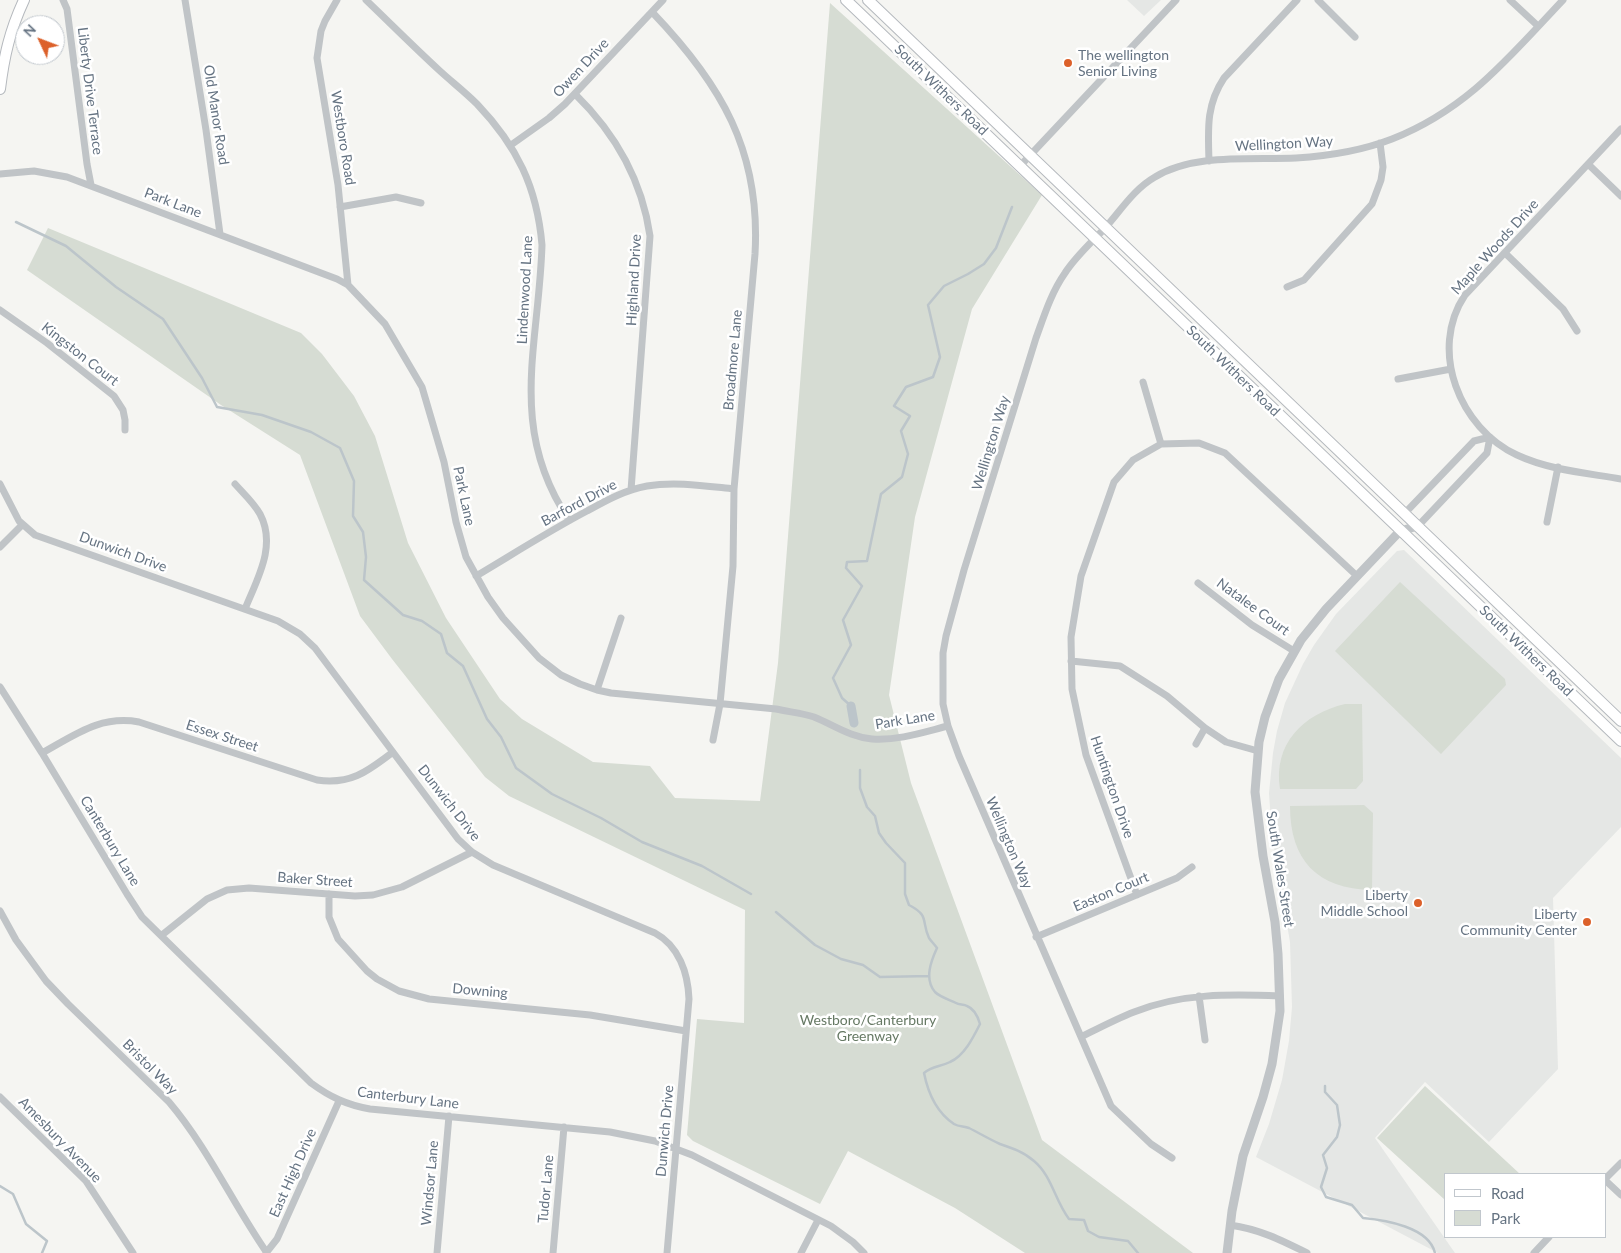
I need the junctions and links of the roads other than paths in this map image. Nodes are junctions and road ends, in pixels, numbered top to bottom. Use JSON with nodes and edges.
{"nodes":[{"id":1,"x":24,"y":0,"type":"edge"},
{"id":2,"x":63,"y":0,"type":"edge"},
{"id":3,"x":185,"y":0,"type":"edge"},
{"id":4,"x":337,"y":0,"type":"edge"},
{"id":5,"x":366,"y":0,"type":"edge"},
{"id":6,"x":663,"y":0,"type":"edge"},
{"id":7,"x":846,"y":0,"type":"edge"},
{"id":8,"x":868,"y":0,"type":"edge"},
{"id":9,"x":1176,"y":0,"type":"edge"},
{"id":10,"x":1297,"y":0,"type":"edge"},
{"id":11,"x":1318,"y":0,"type":"edge"},
{"id":12,"x":1510,"y":0,"type":"edge"},
{"id":13,"x":1563,"y":0,"type":"edge"},
{"id":14,"x":652,"y":12,"type":"junction"},
{"id":15,"x":1538,"y":26,"type":"junction"},
{"id":16,"x":1355,"y":37,"type":"dead end"},
{"id":17,"x":0,"y":89,"type":"edge"},
{"id":18,"x":575,"y":94,"type":"junction"},
{"id":19,"x":1621,"y":129,"type":"edge"},
{"id":20,"x":1380,"y":143,"type":"junction"},
{"id":21,"x":510,"y":145,"type":"junction"},
{"id":22,"x":1031,"y":156,"type":"junction"},
{"id":23,"x":1209,"y":160,"type":"junction"},
{"id":24,"x":1588,"y":164,"type":"junction"},
{"id":25,"x":1020,"y":166,"type":"junction"},
{"id":26,"x":0,"y":174,"type":"edge"},
{"id":27,"x":91,"y":185,"type":"junction"},
{"id":28,"x":1621,"y":196,"type":"edge"},
{"id":29,"x":420,"y":204,"type":"dead end"},
{"id":30,"x":340,"y":207,"type":"junction"},
{"id":31,"x":1105,"y":227,"type":"junction"},
{"id":32,"x":220,"y":234,"type":"junction"},
{"id":33,"x":1095,"y":238,"type":"junction"},
{"id":34,"x":1504,"y":253,"type":"junction"},
{"id":35,"x":348,"y":285,"type":"junction"},
{"id":36,"x":1287,"y":287,"type":"dead end"},
{"id":37,"x":0,"y":310,"type":"edge"},
{"id":38,"x":1576,"y":331,"type":"dead end"},
{"id":39,"x":1451,"y":369,"type":"junction"},
{"id":40,"x":1398,"y":379,"type":"dead end"},
{"id":41,"x":1143,"y":382,"type":"dead end"},
{"id":42,"x":125,"y":430,"type":"dead end"},
{"id":43,"x":1490,"y":437,"type":"junction"},
{"id":44,"x":1161,"y":444,"type":"junction"},
{"id":45,"x":1558,"y":467,"type":"junction"},
{"id":46,"x":1621,"y":479,"type":"edge"},
{"id":47,"x":0,"y":484,"type":"edge"},
{"id":48,"x":235,"y":484,"type":"dead end"},
{"id":49,"x":734,"y":489,"type":"junction"},
{"id":50,"x":631,"y":490,"type":"junction"},
{"id":51,"x":1404,"y":513,"type":"junction"},
{"id":52,"x":569,"y":520,"type":"junction"},
{"id":53,"x":1547,"y":522,"type":"dead end"},
{"id":54,"x":22,"y":526,"type":"junction"},
{"id":55,"x":1418,"y":526,"type":"junction"},
{"id":56,"x":1400,"y":531,"type":"junction"},
{"id":57,"x":0,"y":547,"type":"edge"},
{"id":58,"x":476,"y":576,"type":"junction"},
{"id":59,"x":1357,"y":576,"type":"junction"},
{"id":60,"x":1198,"y":583,"type":"dead end"},
{"id":61,"x":245,"y":609,"type":"junction"},
{"id":62,"x":621,"y":618,"type":"dead end"},
{"id":63,"x":1294,"y":651,"type":"junction"},
{"id":64,"x":1071,"y":661,"type":"junction"},
{"id":65,"x":0,"y":687,"type":"edge"},
{"id":66,"x":597,"y":690,"type":"junction"},
{"id":67,"x":720,"y":704,"type":"junction"},
{"id":68,"x":1621,"y":721,"type":"edge"},
{"id":69,"x":948,"y":726,"type":"junction"},
{"id":70,"x":1205,"y":728,"type":"junction"},
{"id":71,"x":713,"y":740,"type":"dead end"},
{"id":72,"x":1621,"y":741,"type":"edge"},
{"id":73,"x":1196,"y":744,"type":"dead end"},
{"id":74,"x":1258,"y":751,"type":"junction"},
{"id":75,"x":393,"y":752,"type":"junction"},
{"id":76,"x":42,"y":753,"type":"junction"},
{"id":77,"x":472,"y":852,"type":"junction"},
{"id":78,"x":1192,"y":867,"type":"dead end"},
{"id":79,"x":329,"y":894,"type":"junction"},
{"id":80,"x":1137,"y":895,"type":"junction"},
{"id":81,"x":0,"y":911,"type":"edge"},
{"id":82,"x":162,"y":935,"type":"junction"},
{"id":83,"x":1036,"y":936,"type":"junction"},
{"id":84,"x":1199,"y":996,"type":"junction"},
{"id":85,"x":1280,"y":996,"type":"junction"},
{"id":86,"x":686,"y":1031,"type":"junction"},
{"id":87,"x":1082,"y":1037,"type":"junction"},
{"id":88,"x":1205,"y":1040,"type":"dead end"},
{"id":89,"x":0,"y":1097,"type":"edge"},
{"id":90,"x":339,"y":1101,"type":"junction"},
{"id":91,"x":449,"y":1116,"type":"junction"},
{"id":92,"x":564,"y":1127,"type":"junction"},
{"id":93,"x":677,"y":1150,"type":"junction"},
{"id":94,"x":1172,"y":1158,"type":"dead end"},
{"id":95,"x":1621,"y":1162,"type":"edge"},
{"id":96,"x":1606,"y":1178,"type":"edge"},
{"id":97,"x":1606,"y":1180,"type":"edge"},
{"id":98,"x":1621,"y":1195,"type":"edge"},
{"id":99,"x":818,"y":1220,"type":"junction"},
{"id":100,"x":1230,"y":1225,"type":"junction"},
{"id":101,"x":1548,"y":1238,"type":"edge"},
{"id":102,"x":133,"y":1253,"type":"edge"},
{"id":103,"x":267,"y":1253,"type":"edge"},
{"id":104,"x":436,"y":1253,"type":"edge"},
{"id":105,"x":553,"y":1253,"type":"edge"},
{"id":106,"x":667,"y":1253,"type":"edge"},
{"id":107,"x":801,"y":1253,"type":"edge"},
{"id":108,"x":864,"y":1253,"type":"edge"},
{"id":109,"x":1227,"y":1253,"type":"edge"},
{"id":110,"x":1307,"y":1253,"type":"edge"},
{"id":111,"x":1534,"y":1253,"type":"edge"}],
"edges":[{"from":1,"to":17,"type":"main road"},
{"from":2,"to":27,"type":"street","name":"Liberty Drive Terrace"},
{"from":3,"to":32,"type":"street","name":"Old Manor Road"},
{"from":4,"to":30,"type":"street","name":"Westboro Road"},
{"from":5,"to":21,"type":"street","name":"Lindenwood Lane"},
{"from":6,"to":14,"type":"street","name":"Owen Drive"},
{"from":7,"to":25,"type":"main road","name":"South Withers Road"},
{"from":8,"to":22,"type":"main road","name":"South Withers Road"},
{"from":9,"to":22,"type":"street"},
{"from":10,"to":23,"type":"street"},
{"from":11,"to":16,"type":"street"},
{"from":12,"to":15,"type":"street"},
{"from":13,"to":15,"type":"street","name":"Wellington Way"},
{"from":14,"to":18,"type":"street","name":"Owen Drive"},
{"from":14,"to":49,"type":"street","name":"Broadmore Lane"},
{"from":15,"to":20,"type":"street","name":"Wellington Way"},
{"from":18,"to":21,"type":"street","name":"Owen Drive"},
{"from":18,"to":50,"type":"street","name":"Highland Drive"},
{"from":19,"to":24,"type":"street","name":"Maple Woods Drive"},
{"from":20,"to":23,"type":"street","name":"Wellington Way"},
{"from":20,"to":36,"type":"street"},
{"from":21,"to":52,"type":"street","name":"Lindenwood Lane"},
{"from":22,"to":25,"type":"street"},
{"from":22,"to":31,"type":"main road","name":"South Withers Road"},
{"from":23,"to":31,"type":"street","name":"Wellington Way"},
{"from":24,"to":28,"type":"street"},
{"from":24,"to":34,"type":"street","name":"Maple Woods Drive"},
{"from":25,"to":33,"type":"main road","name":"South Withers Road"},
{"from":26,"to":27,"type":"street","name":"Park Lane"},
{"from":27,"to":32,"type":"street","name":"Park Lane"},
{"from":29,"to":30,"type":"street"},
{"from":30,"to":35,"type":"street","name":"Westboro Road"},
{"from":31,"to":33,"type":"street","name":"Wellington Way"},
{"from":31,"to":51,"type":"main road","name":"South Withers Road"},
{"from":32,"to":35,"type":"street","name":"Park Lane"},
{"from":33,"to":56,"type":"main road","name":"South Withers Road"},
{"from":33,"to":69,"type":"street","name":"Wellington Way"},
{"from":34,"to":38,"type":"street"},
{"from":34,"to":39,"type":"street","name":"Maple Woods Drive"},
{"from":35,"to":58,"type":"street","name":"Park Lane"},
{"from":37,"to":42,"type":"street","name":"Kingston Court"},
{"from":39,"to":40,"type":"street"},
{"from":39,"to":43,"type":"street","name":"Maple Woods Drive"},
{"from":41,"to":44,"type":"street"},
{"from":43,"to":45,"type":"street","name":"Maple Woods Drive"},
{"from":43,"to":51,"type":"street"},
{"from":43,"to":55,"type":"street"},
{"from":44,"to":59,"type":"street","name":"Huntington Drive"},
{"from":44,"to":64,"type":"street","name":"Huntington Drive"},
{"from":45,"to":46,"type":"street","name":"Maple Woods Drive"},
{"from":45,"to":53,"type":"street"},
{"from":47,"to":54,"type":"street"},
{"from":48,"to":61,"type":"street"},
{"from":49,"to":50,"type":"street","name":"Barford Drive"},
{"from":49,"to":67,"type":"street","name":"Broadmore Lane"},
{"from":50,"to":52,"type":"street","name":"Barford Drive"},
{"from":51,"to":55,"type":"main road","name":"South Withers Road"},
{"from":51,"to":56,"type":"street"},
{"from":52,"to":58,"type":"street","name":"Barford Drive"},
{"from":54,"to":57,"type":"street"},
{"from":54,"to":61,"type":"street","name":"Dunwich Drive"},
{"from":55,"to":56,"type":"street"},
{"from":55,"to":68,"type":"main road","name":"South Withers Road"},
{"from":56,"to":59,"type":"street","name":"South Wales Street"},
{"from":56,"to":72,"type":"main road","name":"South Withers Road"},
{"from":58,"to":66,"type":"street","name":"Park Lane"},
{"from":59,"to":63,"type":"street","name":"South Wales Street"},
{"from":60,"to":63,"type":"street","name":"Natalee Court"},
{"from":61,"to":75,"type":"street","name":"Dunwich Drive"},
{"from":62,"to":66,"type":"street"},
{"from":63,"to":74,"type":"street","name":"South Wales Street"},
{"from":64,"to":70,"type":"street"},
{"from":64,"to":80,"type":"street","name":"Huntington Drive"},
{"from":65,"to":76,"type":"street","name":"Canterbury Lane"},
{"from":66,"to":67,"type":"street","name":"Park Lane"},
{"from":67,"to":69,"type":"street","name":"Park Lane"},
{"from":67,"to":71,"type":"street","name":"Broadmore Lane"},
{"from":69,"to":83,"type":"street","name":"Wellington Way"},
{"from":70,"to":73,"type":"street"},
{"from":70,"to":74,"type":"street"},
{"from":74,"to":85,"type":"street","name":"South Wales Street"},
{"from":75,"to":76,"type":"street","name":"Essex Street"},
{"from":75,"to":77,"type":"street","name":"Dunwich Drive"},
{"from":76,"to":82,"type":"street","name":"Canterbury Lane"},
{"from":77,"to":79,"type":"street","name":"Baker Street"},
{"from":77,"to":86,"type":"street","name":"Dunwich Drive"},
{"from":78,"to":80,"type":"street","name":"Easton Court"},
{"from":79,"to":82,"type":"street","name":"Baker Street"},
{"from":79,"to":86,"type":"street","name":"Downing"},
{"from":80,"to":83,"type":"street","name":"Easton Court"},
{"from":81,"to":103,"type":"street","name":"Bristol Way"},
{"from":82,"to":90,"type":"street","name":"Canterbury Lane"},
{"from":83,"to":87,"type":"street","name":"Wellington Way"},
{"from":84,"to":85,"type":"street"},
{"from":84,"to":87,"type":"street"},
{"from":84,"to":88,"type":"street"},
{"from":85,"to":100,"type":"street","name":"South Wales Street"},
{"from":86,"to":93,"type":"street","name":"Dunwich Drive"},
{"from":87,"to":94,"type":"street","name":"Wellington Way"},
{"from":89,"to":102,"type":"street","name":"Amesbury Avenue"},
{"from":90,"to":91,"type":"street","name":"Canterbury Lane"},
{"from":90,"to":103,"type":"street","name":"East High Drive"},
{"from":91,"to":92,"type":"street","name":"Canterbury Lane"},
{"from":91,"to":104,"type":"street","name":"Windsor Lane"},
{"from":92,"to":93,"type":"street","name":"Canterbury Lane"},
{"from":92,"to":105,"type":"street","name":"Tudor Lane"},
{"from":93,"to":99,"type":"street","name":"Canterbury Lane"},
{"from":93,"to":106,"type":"street","name":"Dunwich Drive"},
{"from":95,"to":96,"type":"street"},
{"from":97,"to":98,"type":"street"},
{"from":99,"to":107,"type":"street"},
{"from":99,"to":108,"type":"street","name":"Canterbury Lane"},
{"from":100,"to":109,"type":"street","name":"South Wales Street"},
{"from":100,"to":110,"type":"street"},
{"from":101,"to":111,"type":"street"}]}
